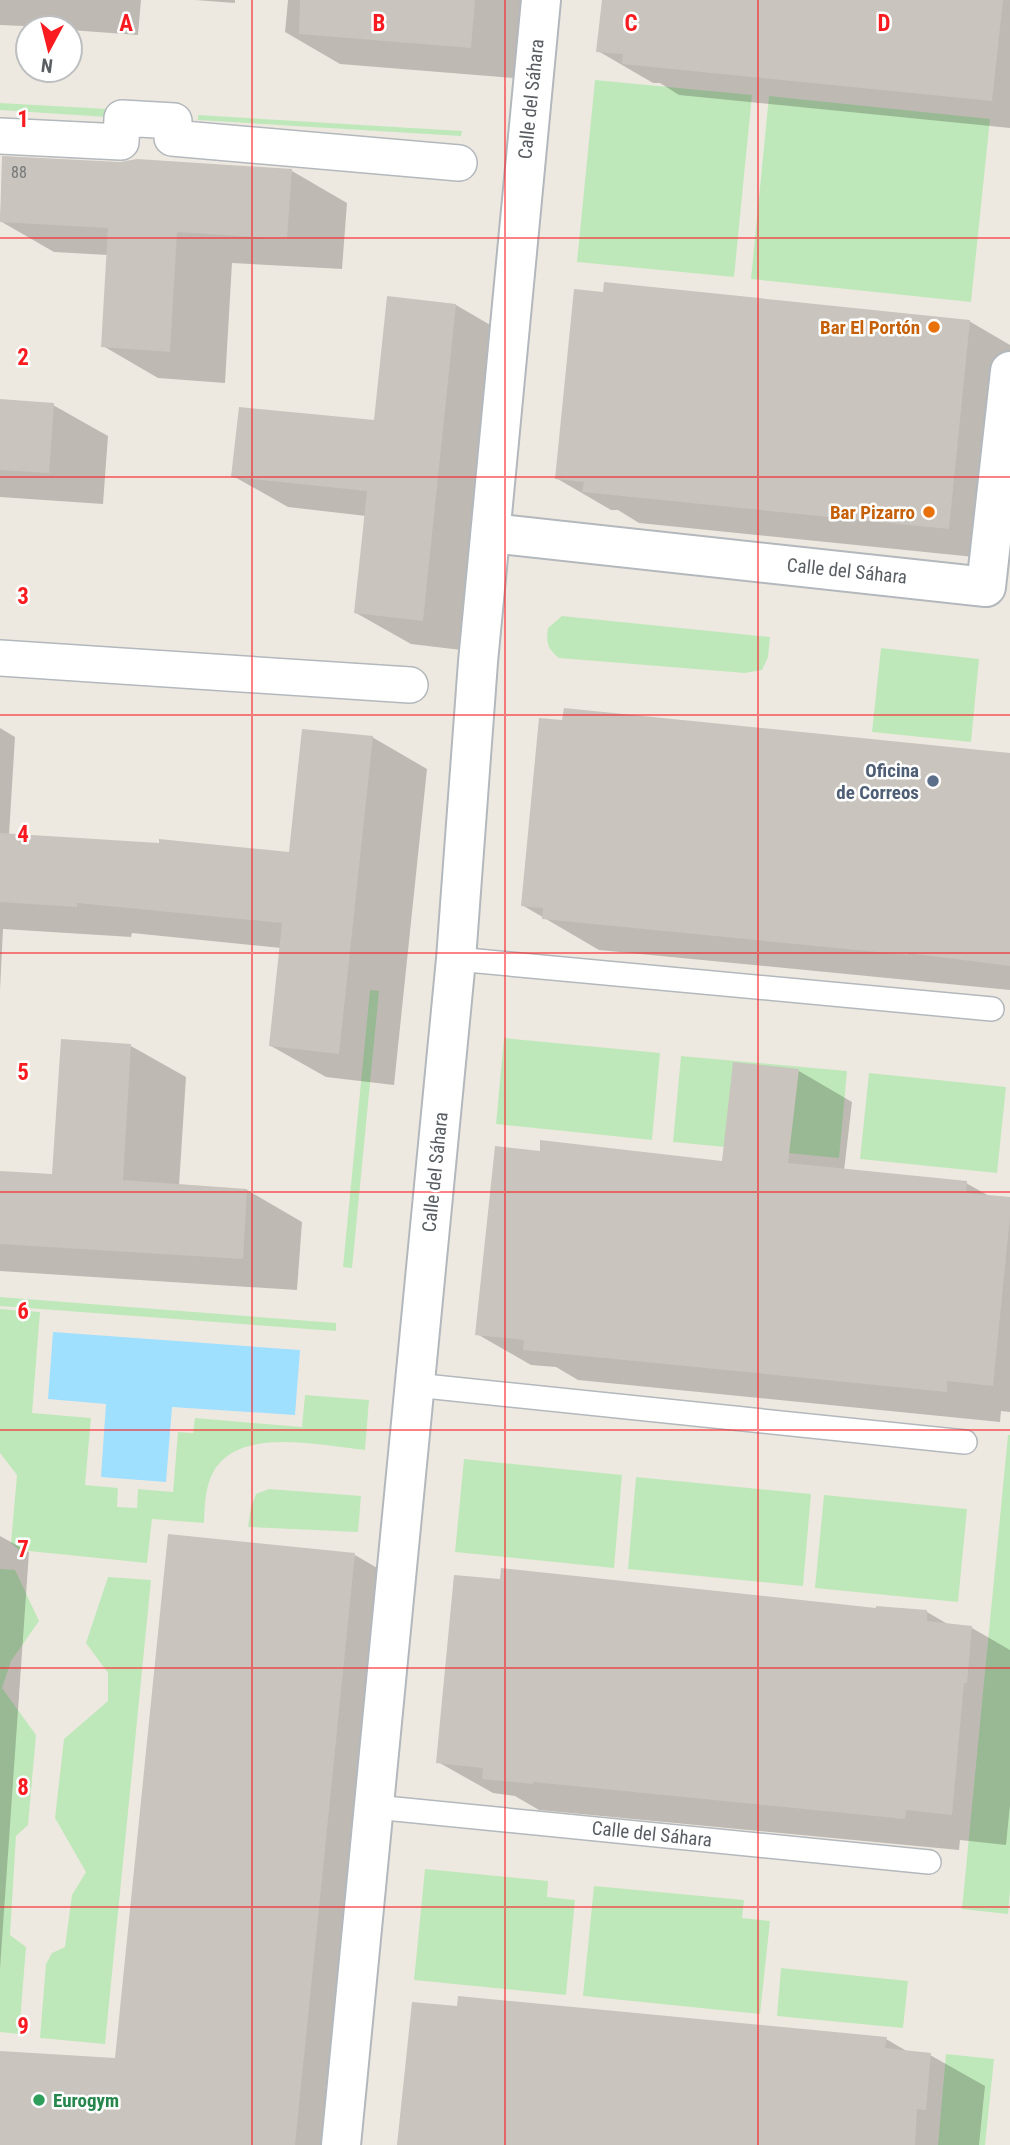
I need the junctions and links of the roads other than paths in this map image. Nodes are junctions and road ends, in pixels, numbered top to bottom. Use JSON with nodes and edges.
{"nodes":[{"id":1,"x":541,"y":0,"type":"edge"},
{"id":2,"x":0,"y":136,"type":"edge"},
{"id":3,"x":459,"y":163,"type":"dead end"},
{"id":4,"x":1010,"y":371,"type":"edge"},
{"id":5,"x":491,"y":533,"type":"junction"},
{"id":6,"x":0,"y":658,"type":"edge"},
{"id":7,"x":410,"y":685,"type":"dead end"},
{"id":8,"x":456,"y":959,"type":"junction"},
{"id":9,"x":992,"y":1009,"type":"dead end"},
{"id":10,"x":415,"y":1385,"type":"junction"},
{"id":11,"x":965,"y":1442,"type":"dead end"},
{"id":12,"x":375,"y":1807,"type":"junction"},
{"id":13,"x":929,"y":1862,"type":"dead end"},
{"id":14,"x":341,"y":2145,"type":"edge"}],
"edges":[{"from":1,"to":5,"type":"street","name":"Calle del Sáhara"},
{"from":2,"to":3,"type":"street"},
{"from":4,"to":5,"type":"street","name":"Calle del Sáhara"},
{"from":5,"to":8,"type":"street","name":"Calle del Sáhara"},
{"from":6,"to":7,"type":"street"},
{"from":8,"to":9,"type":"lane"},
{"from":8,"to":10,"type":"street","name":"Calle del Sáhara"},
{"from":10,"to":11,"type":"lane"},
{"from":10,"to":12,"type":"street","name":"Calle del Sáhara"},
{"from":12,"to":13,"type":"lane","name":"Calle del Sáhara"},
{"from":12,"to":14,"type":"street","name":"Calle del Sáhara"}]}
